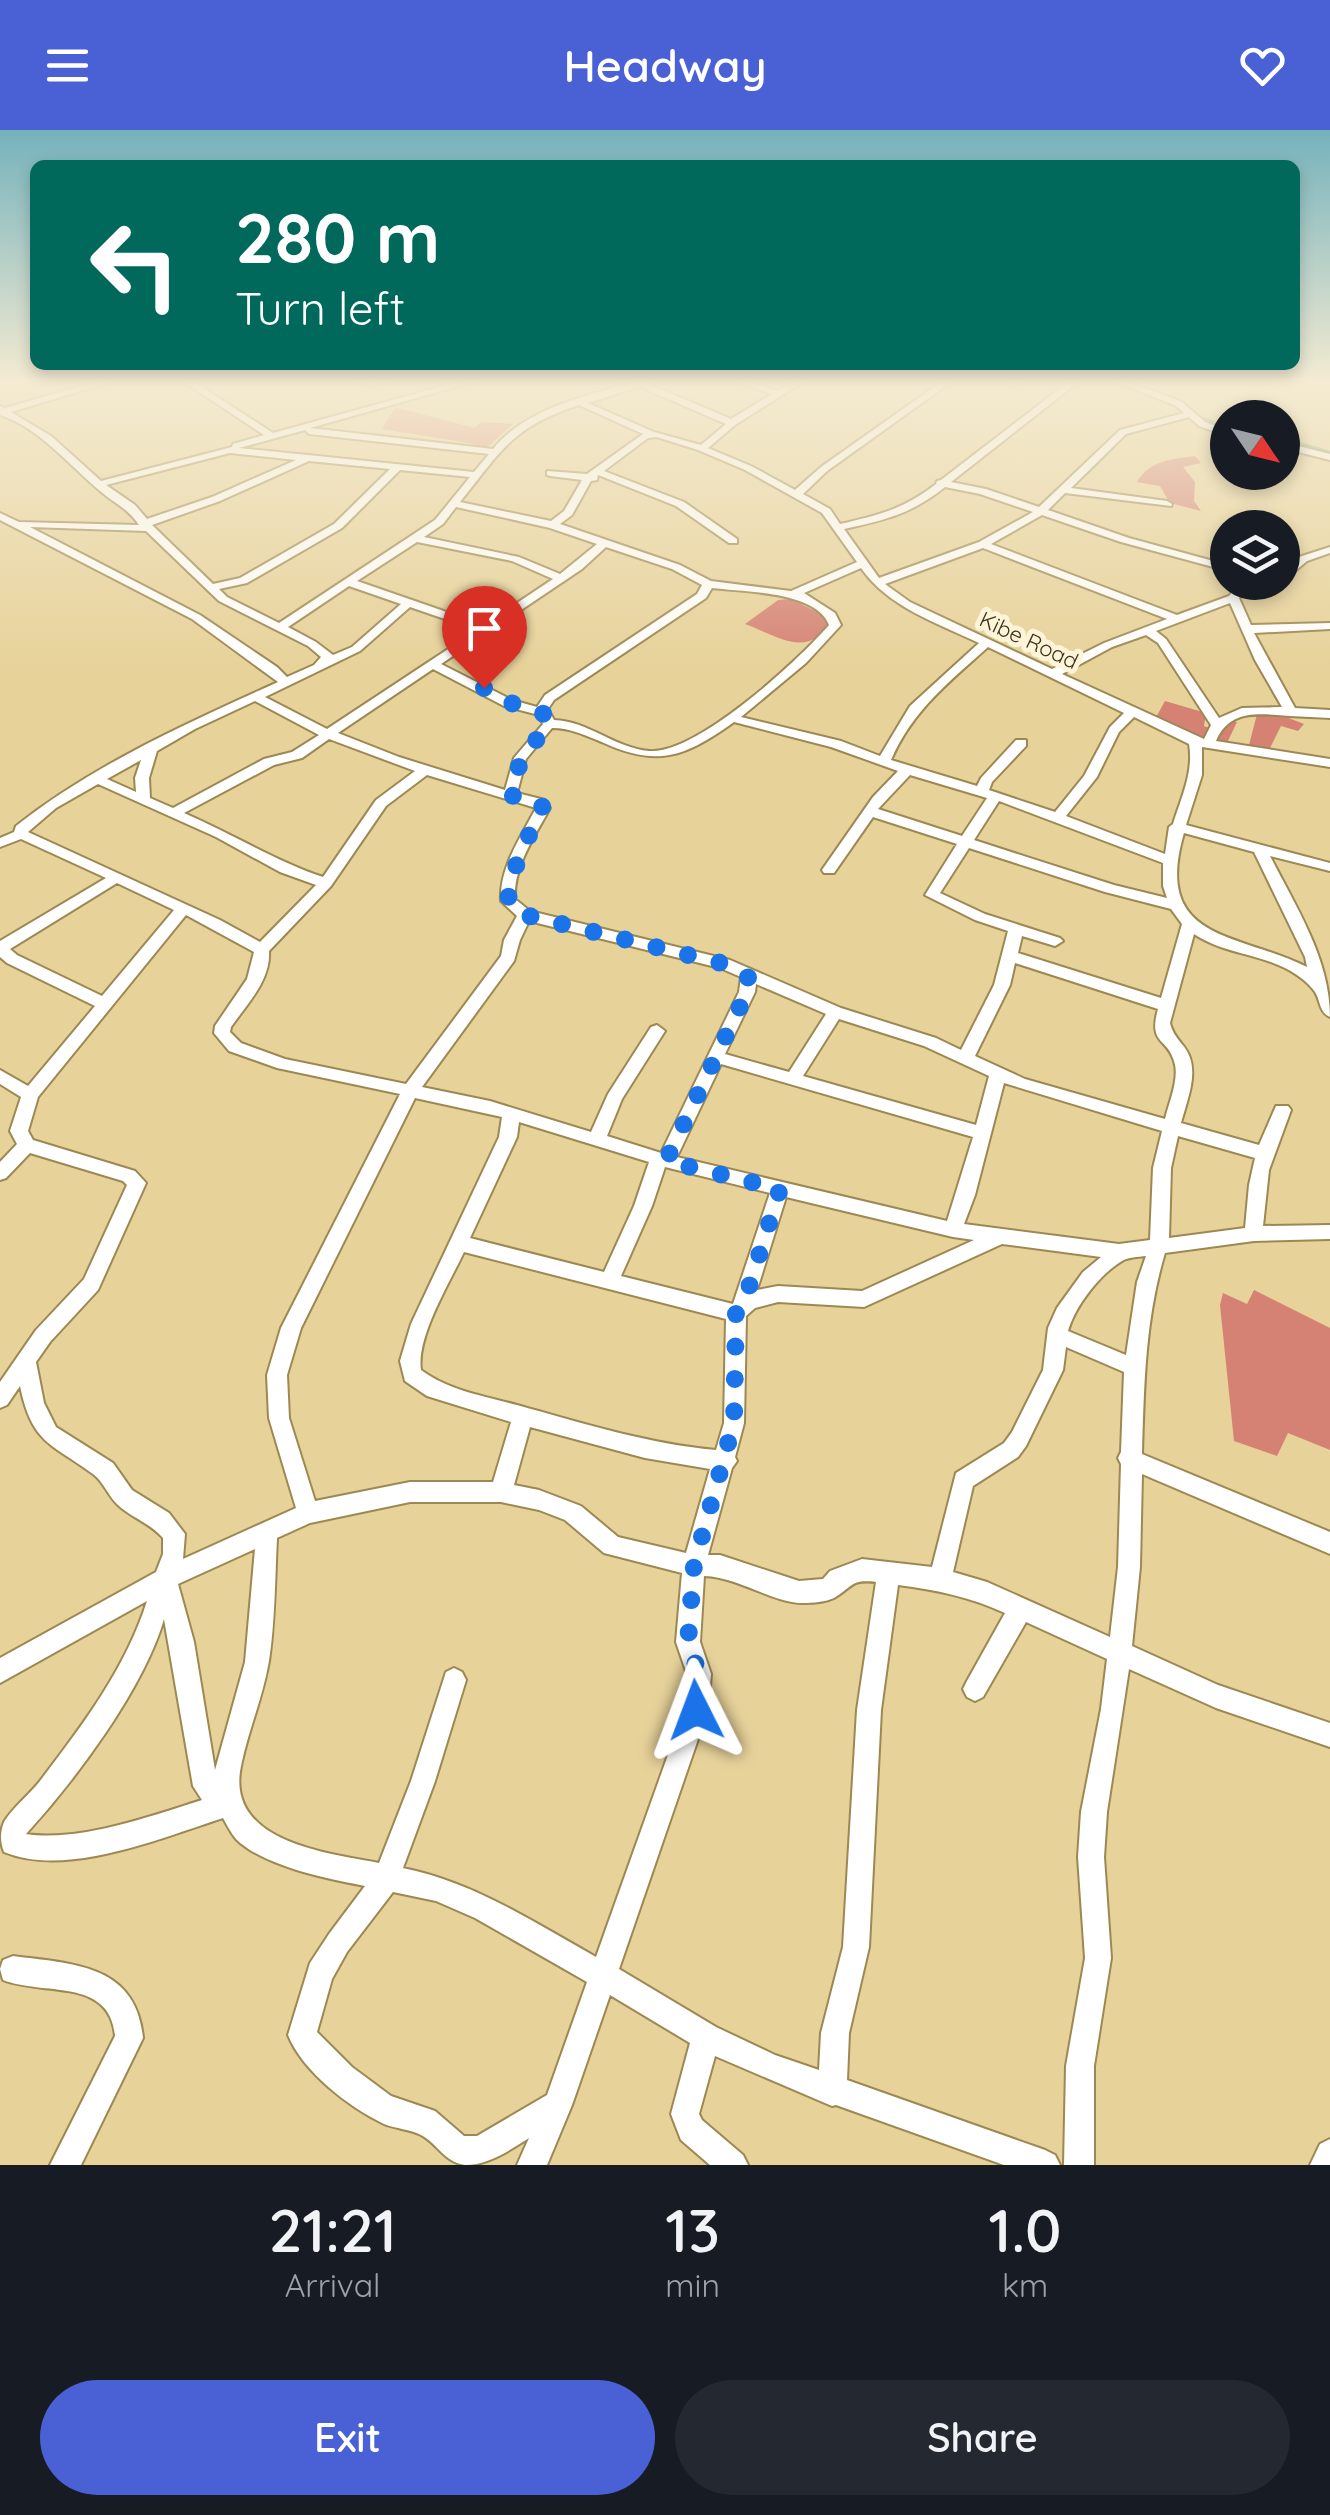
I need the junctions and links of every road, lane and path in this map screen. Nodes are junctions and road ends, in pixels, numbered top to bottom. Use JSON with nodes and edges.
{"nodes":[{"id":1,"x":90,"y":475,"type":"edge"},
{"id":2,"x":133,"y":475,"type":"edge"},
{"id":3,"x":269,"y":475,"type":"edge"},
{"id":4,"x":390,"y":475,"type":"edge"},
{"id":5,"x":477,"y":475,"type":"edge"},
{"id":6,"x":596,"y":475,"type":"joint"},
{"id":7,"x":757,"y":475,"type":"edge"},
{"id":8,"x":817,"y":475,"type":"edge"},
{"id":9,"x":955,"y":475,"type":"edge"},
{"id":10,"x":1080,"y":475,"type":"edge"},
{"id":11,"x":947,"y":481,"type":"junction"},
{"id":12,"x":100,"y":484,"type":"junction"},
{"id":13,"x":1065,"y":490,"type":"junction"},
{"id":14,"x":796,"y":494,"type":"junction"},
{"id":15,"x":455,"y":504,"type":"junction"},
{"id":16,"x":1168,"y":504,"type":"dead end"},
{"id":17,"x":1040,"y":512,"type":"junction"},
{"id":18,"x":0,"y":516,"type":"edge"},
{"id":19,"x":15,"y":522,"type":"junction"},
{"id":20,"x":559,"y":524,"type":"junction"},
{"id":21,"x":146,"y":526,"type":"junction"},
{"id":22,"x":839,"y":527,"type":"junction"},
{"id":23,"x":419,"y":539,"type":"junction"},
{"id":24,"x":733,"y":541,"type":"dead end"},
{"id":25,"x":604,"y":543,"type":"junction"},
{"id":26,"x":983,"y":544,"type":"junction"},
{"id":27,"x":1330,"y":550,"type":"edge"},
{"id":28,"x":863,"y":563,"type":"junction"},
{"id":29,"x":1210,"y":563,"type":"edge"},
{"id":30,"x":1300,"y":563,"type":"edge"},
{"id":31,"x":560,"y":579,"type":"junction"},
{"id":32,"x":351,"y":582,"type":"junction"},
{"id":33,"x":877,"y":582,"type":"junction"},
{"id":34,"x":708,"y":584,"type":"junction"},
{"id":35,"x":210,"y":588,"type":"junction"},
{"id":36,"x":796,"y":593,"type":"junction"},
{"id":37,"x":1233,"y":600,"type":"edge"},
{"id":38,"x":409,"y":602,"type":"junction"},
{"id":39,"x":1231,"y":603,"type":"junction"},
{"id":40,"x":1165,"y":620,"type":"junction"},
{"id":41,"x":1330,"y":626,"type":"edge"},
{"id":42,"x":280,"y":627,"type":"junction"},
{"id":43,"x":1245,"y":627,"type":"junction"},
{"id":44,"x":483,"y":628,"type":"junction"},
{"id":45,"x":1149,"y":631,"type":"junction"},
{"id":46,"x":987,"y":642,"type":"junction"},
{"id":47,"x":325,"y":663,"type":"junction"},
{"id":48,"x":434,"y":666,"type":"junction"},
{"id":49,"x":1054,"y":674,"type":"junction"},
{"id":50,"x":286,"y":683,"type":"junction"},
{"id":51,"x":257,"y":697,"type":"junction"},
{"id":52,"x":1133,"y":711,"type":"junction"},
{"id":53,"x":1292,"y":712,"type":"junction"},
{"id":54,"x":1330,"y":714,"type":"edge"},
{"id":55,"x":732,"y":718,"type":"junction"},
{"id":56,"x":546,"y":719,"type":"junction"},
{"id":57,"x":1216,"y":723,"type":"junction"},
{"id":58,"x":328,"y":732,"type":"junction"},
{"id":59,"x":1021,"y":742,"type":"dead end"},
{"id":60,"x":1202,"y":743,"type":"junction"},
{"id":61,"x":151,"y":748,"type":"junction"},
{"id":62,"x":884,"y":761,"type":"junction"},
{"id":63,"x":1330,"y":763,"type":"edge"},
{"id":64,"x":907,"y":770,"type":"junction"},
{"id":65,"x":424,"y":772,"type":"junction"},
{"id":66,"x":97,"y":778,"type":"junction"},
{"id":67,"x":984,"y":790,"type":"junction"},
{"id":68,"x":510,"y":795,"type":"junction"},
{"id":69,"x":144,"y":801,"type":"junction"},
{"id":70,"x":870,"y":811,"type":"junction"},
{"id":71,"x":172,"y":814,"type":"junction"},
{"id":72,"x":1059,"y":816,"type":"junction"},
{"id":73,"x":1176,"y":827,"type":"junction"},
{"id":74,"x":21,"y":834,"type":"junction"},
{"id":75,"x":966,"y":841,"type":"junction"},
{"id":76,"x":0,"y":843,"type":"edge"},
{"id":77,"x":1261,"y":851,"type":"junction"},
{"id":78,"x":1171,"y":860,"type":"junction"},
{"id":79,"x":1330,"y":867,"type":"edge"},
{"id":80,"x":830,"y":870,"type":"dead end"},
{"id":81,"x":116,"y":878,"type":"junction"},
{"id":82,"x":326,"y":883,"type":"junction"},
{"id":83,"x":1175,"y":905,"type":"junction"},
{"id":84,"x":183,"y":908,"type":"junction"},
{"id":85,"x":525,"y":915,"type":"junction"},
{"id":86,"x":1190,"y":922,"type":"junction"},
{"id":87,"x":1016,"y":929,"type":"junction"},
{"id":88,"x":1055,"y":941,"type":"dead end"},
{"id":89,"x":0,"y":948,"type":"edge"},
{"id":90,"x":261,"y":950,"type":"junction"},
{"id":91,"x":1010,"y":956,"type":"junction"},
{"id":92,"x":749,"y":978,"type":"junction"},
{"id":93,"x":1322,"y":988,"type":"edge"},
{"id":94,"x":105,"y":1004,"type":"junction"},
{"id":95,"x":1168,"y":1006,"type":"junction"},
{"id":96,"x":835,"y":1012,"type":"junction"},
{"id":97,"x":1330,"y":1012,"type":"edge"},
{"id":98,"x":657,"y":1031,"type":"dead end"},
{"id":99,"x":715,"y":1057,"type":"junction"},
{"id":100,"x":966,"y":1059,"type":"junction"},
{"id":101,"x":998,"y":1074,"type":"junction"},
{"id":102,"x":0,"y":1076,"type":"edge"},
{"id":103,"x":792,"y":1081,"type":"junction"},
{"id":104,"x":410,"y":1090,"type":"junction"},
{"id":105,"x":30,"y":1095,"type":"junction"},
{"id":106,"x":1282,"y":1110,"type":"dead end"},
{"id":107,"x":512,"y":1114,"type":"junction"},
{"id":108,"x":536,"y":1122,"type":"junction"},
{"id":109,"x":1171,"y":1128,"type":"junction"},
{"id":110,"x":983,"y":1134,"type":"junction"},
{"id":111,"x":508,"y":1136,"type":"junction"},
{"id":112,"x":597,"y":1140,"type":"junction"},
{"id":113,"x":27,"y":1144,"type":"junction"},
{"id":114,"x":1262,"y":1153,"type":"junction"},
{"id":115,"x":662,"y":1160,"type":"junction"},
{"id":116,"x":0,"y":1174,"type":"edge"},
{"id":117,"x":780,"y":1189,"type":"junction"},
{"id":118,"x":952,"y":1230,"type":"junction"},
{"id":119,"x":1330,"y":1232,"type":"edge"},
{"id":120,"x":1254,"y":1234,"type":"junction"},
{"id":121,"x":997,"y":1238,"type":"junction"},
{"id":122,"x":460,"y":1242,"type":"junction"},
{"id":123,"x":1158,"y":1244,"type":"junction"},
{"id":124,"x":1119,"y":1252,"type":"junction"},
{"id":125,"x":610,"y":1280,"type":"junction"},
{"id":126,"x":740,"y":1308,"type":"junction"},
{"id":127,"x":1057,"y":1335,"type":"junction"},
{"id":128,"x":26,"y":1362,"type":"junction"},
{"id":129,"x":1134,"y":1367,"type":"junction"},
{"id":130,"x":0,"y":1399,"type":"edge"},
{"id":131,"x":523,"y":1416,"type":"junction"},
{"id":132,"x":1129,"y":1458,"type":"junction"},
{"id":133,"x":726,"y":1461,"type":"junction"},
{"id":134,"x":502,"y":1492,"type":"junction"},
{"id":135,"x":308,"y":1513,"type":"junction"},
{"id":136,"x":267,"y":1531,"type":"junction"},
{"id":137,"x":1330,"y":1543,"type":"edge"},
{"id":138,"x":694,"y":1565,"type":"junction"},
{"id":139,"x":889,"y":1571,"type":"junction"},
{"id":140,"x":165,"y":1579,"type":"junction"},
{"id":141,"x":940,"y":1579,"type":"junction"},
{"id":142,"x":1020,"y":1610,"type":"junction"},
{"id":143,"x":1118,"y":1653,"type":"junction"},
{"id":144,"x":0,"y":1671,"type":"edge"},
{"id":145,"x":454,"y":1680,"type":"dead end"},
{"id":146,"x":975,"y":1689,"type":"dead end"},
{"id":147,"x":1330,"y":1736,"type":"edge"},
{"id":148,"x":228,"y":1804,"type":"junction"},
{"id":149,"x":386,"y":1881,"type":"junction"},
{"id":150,"x":13,"y":1970,"type":"dead end"},
{"id":151,"x":602,"y":1974,"type":"junction"},
{"id":152,"x":706,"y":2037,"type":"junction"},
{"id":153,"x":832,"y":2092,"type":"junction"},
{"id":154,"x":558,"y":2105,"type":"junction"},
{"id":155,"x":1330,"y":2154,"type":"edge"},
{"id":156,"x":65,"y":2165,"type":"edge"},
{"id":157,"x":532,"y":2165,"type":"edge"},
{"id":158,"x":733,"y":2165,"type":"edge"},
{"id":159,"x":1045,"y":2165,"type":"edge"},
{"id":160,"x":1078,"y":2165,"type":"edge"},
{"id":161,"x":1325,"y":2165,"type":"edge"}],
"edges":[{"from":1,"to":12,"type":"street"},
{"from":2,"to":12,"type":"street"},
{"from":3,"to":21,"type":"street"},
{"from":4,"to":35,"type":"street"},
{"from":5,"to":15,"type":"street"},
{"from":6,"to":20,"type":"street"},
{"from":6,"to":24,"type":"street"},
{"from":7,"to":14,"type":"street","name":"Kibe Road"},
{"from":8,"to":14,"type":"street"},
{"from":9,"to":11,"type":"street"},
{"from":10,"to":13,"type":"street"},
{"from":11,"to":17,"type":"street"},
{"from":11,"to":22,"type":"street"},
{"from":12,"to":21,"type":"street"},
{"from":13,"to":16,"type":"street"},
{"from":13,"to":17,"type":"street"},
{"from":14,"to":22,"type":"street","name":"Kibe Road"},
{"from":15,"to":20,"type":"street"},
{"from":15,"to":23,"type":"street"},
{"from":17,"to":26,"type":"street"},
{"from":17,"to":29,"type":"street"},
{"from":18,"to":19,"type":"street"},
{"from":19,"to":21,"type":"street"},
{"from":19,"to":50,"type":"street"},
{"from":20,"to":25,"type":"street"},
{"from":21,"to":35,"type":"street"},
{"from":22,"to":28,"type":"street","name":"Kibe Road"},
{"from":23,"to":31,"type":"street"},
{"from":23,"to":32,"type":"street"},
{"from":25,"to":31,"type":"street"},
{"from":25,"to":34,"type":"street"},
{"from":26,"to":33,"type":"street"},
{"from":26,"to":40,"type":"street"},
{"from":27,"to":30,"type":"street"},
{"from":28,"to":33,"type":"street","name":"Kibe Road"},
{"from":28,"to":36,"type":"street"},
{"from":31,"to":44,"type":"street"},
{"from":32,"to":38,"type":"street"},
{"from":32,"to":42,"type":"street"},
{"from":33,"to":46,"type":"street","name":"Kibe Road"},
{"from":34,"to":36,"type":"street"},
{"from":34,"to":56,"type":"street"},
{"from":35,"to":42,"type":"street"},
{"from":36,"to":55,"type":"street"},
{"from":37,"to":39,"type":"street"},
{"from":38,"to":44,"type":"street"},
{"from":38,"to":47,"type":"street"},
{"from":39,"to":40,"type":"street"},
{"from":39,"to":43,"type":"street"},
{"from":40,"to":45,"type":"street"},
{"from":41,"to":43,"type":"street"},
{"from":42,"to":47,"type":"street"},
{"from":43,"to":53,"type":"street"},
{"from":44,"to":48,"type":"street"},
{"from":45,"to":49,"type":"street"},
{"from":45,"to":57,"type":"street"},
{"from":46,"to":49,"type":"street","name":"Kibe Road"},
{"from":46,"to":62,"type":"street"},
{"from":47,"to":50,"type":"street"},
{"from":48,"to":56,"type":"street"},
{"from":48,"to":58,"type":"street"},
{"from":49,"to":52,"type":"street","name":"Kibe Road"},
{"from":50,"to":51,"type":"street"},
{"from":51,"to":58,"type":"street"},
{"from":51,"to":61,"type":"street"},
{"from":52,"to":60,"type":"street","name":"Kibe Road"},
{"from":52,"to":72,"type":"street"},
{"from":53,"to":54,"type":"street"},
{"from":53,"to":57,"type":"street"},
{"from":55,"to":56,"type":"street"},
{"from":55,"to":62,"type":"street"},
{"from":56,"to":68,"type":"street"},
{"from":57,"to":60,"type":"street"},
{"from":58,"to":65,"type":"street"},
{"from":58,"to":71,"type":"street"},
{"from":59,"to":67,"type":"street"},
{"from":60,"to":63,"type":"street","name":"Kibe Road"},
{"from":60,"to":73,"type":"street"},
{"from":61,"to":66,"type":"street"},
{"from":61,"to":69,"type":"street"},
{"from":62,"to":64,"type":"street"},
{"from":64,"to":67,"type":"street"},
{"from":64,"to":70,"type":"street"},
{"from":65,"to":68,"type":"street"},
{"from":65,"to":82,"type":"street"},
{"from":66,"to":69,"type":"street"},
{"from":66,"to":74,"type":"street"},
{"from":67,"to":72,"type":"street"},
{"from":67,"to":75,"type":"street"},
{"from":68,"to":85,"type":"street"},
{"from":69,"to":71,"type":"street"},
{"from":70,"to":75,"type":"street"},
{"from":70,"to":80,"type":"street"},
{"from":71,"to":82,"type":"street"},
{"from":72,"to":78,"type":"street"},
{"from":73,"to":77,"type":"street"},
{"from":73,"to":78,"type":"street"},
{"from":74,"to":76,"type":"street"},
{"from":74,"to":81,"type":"street"},
{"from":75,"to":83,"type":"street"},
{"from":75,"to":87,"type":"street"},
{"from":77,"to":79,"type":"street"},
{"from":77,"to":93,"type":"street"},
{"from":78,"to":83,"type":"street"},
{"from":81,"to":84,"type":"street"},
{"from":81,"to":89,"type":"street"},
{"from":82,"to":90,"type":"street"},
{"from":83,"to":86,"type":"street"},
{"from":84,"to":90,"type":"street"},
{"from":84,"to":94,"type":"street"},
{"from":85,"to":92,"type":"street"},
{"from":85,"to":104,"type":"street"},
{"from":86,"to":93,"type":"street"},
{"from":86,"to":95,"type":"street"},
{"from":87,"to":88,"type":"street"},
{"from":87,"to":91,"type":"street"},
{"from":89,"to":94,"type":"street"},
{"from":90,"to":104,"type":"street"},
{"from":91,"to":95,"type":"street"},
{"from":91,"to":100,"type":"street"},
{"from":92,"to":96,"type":"street"},
{"from":92,"to":99,"type":"street"},
{"from":93,"to":97,"type":"street"},
{"from":94,"to":105,"type":"street"},
{"from":95,"to":109,"type":"street"},
{"from":96,"to":100,"type":"street"},
{"from":96,"to":103,"type":"street"},
{"from":98,"to":112,"type":"street"},
{"from":99,"to":103,"type":"street"},
{"from":99,"to":115,"type":"street"},
{"from":100,"to":101,"type":"street"},
{"from":101,"to":109,"type":"street"},
{"from":101,"to":110,"type":"street"},
{"from":102,"to":105,"type":"street"},
{"from":103,"to":110,"type":"street"},
{"from":104,"to":107,"type":"street"},
{"from":104,"to":135,"type":"street"},
{"from":105,"to":113,"type":"street"},
{"from":106,"to":114,"type":"street"},
{"from":107,"to":108,"type":"street"},
{"from":107,"to":111,"type":"street"},
{"from":108,"to":111,"type":"street"},
{"from":108,"to":112,"type":"street"},
{"from":109,"to":114,"type":"street"},
{"from":109,"to":123,"type":"street"},
{"from":110,"to":118,"type":"street"},
{"from":111,"to":122,"type":"street"},
{"from":112,"to":115,"type":"street"},
{"from":113,"to":116,"type":"street"},
{"from":113,"to":128,"type":"street"},
{"from":114,"to":120,"type":"street"},
{"from":115,"to":117,"type":"street"},
{"from":115,"to":125,"type":"street"},
{"from":117,"to":118,"type":"street"},
{"from":117,"to":126,"type":"street"},
{"from":118,"to":121,"type":"street"},
{"from":119,"to":120,"type":"street"},
{"from":120,"to":123,"type":"street"},
{"from":121,"to":124,"type":"street"},
{"from":121,"to":126,"type":"street"},
{"from":122,"to":125,"type":"street"},
{"from":122,"to":131,"type":"street"},
{"from":123,"to":124,"type":"street"},
{"from":123,"to":129,"type":"street"},
{"from":124,"to":127,"type":"street"},
{"from":125,"to":126,"type":"street"},
{"from":126,"to":133,"type":"street"},
{"from":127,"to":129,"type":"street"},
{"from":127,"to":141,"type":"street"},
{"from":128,"to":130,"type":"street"},
{"from":128,"to":140,"type":"street"},
{"from":129,"to":132,"type":"street"},
{"from":131,"to":133,"type":"street"},
{"from":131,"to":134,"type":"street"},
{"from":132,"to":137,"type":"street"},
{"from":132,"to":143,"type":"street"},
{"from":133,"to":138,"type":"street"},
{"from":134,"to":135,"type":"street"},
{"from":134,"to":138,"type":"street"},
{"from":135,"to":136,"type":"street"},
{"from":136,"to":140,"type":"street"},
{"from":136,"to":148,"type":"street"},
{"from":138,"to":139,"type":"street"},
{"from":138,"to":151,"type":"street"},
{"from":139,"to":141,"type":"street"},
{"from":139,"to":153,"type":"street"},
{"from":140,"to":144,"type":"street"},
{"from":140,"to":148,"type":"street"},
{"from":140,"to":148,"type":"street"},
{"from":141,"to":142,"type":"street"},
{"from":142,"to":143,"type":"street"},
{"from":142,"to":146,"type":"street"},
{"from":143,"to":147,"type":"street"},
{"from":143,"to":160,"type":"street"},
{"from":145,"to":149,"type":"street"},
{"from":148,"to":149,"type":"street"},
{"from":149,"to":151,"type":"street"},
{"from":149,"to":154,"type":"street"},
{"from":150,"to":156,"type":"street"},
{"from":151,"to":152,"type":"street"},
{"from":151,"to":154,"type":"street"},
{"from":152,"to":153,"type":"street"},
{"from":152,"to":158,"type":"street"},
{"from":153,"to":159,"type":"street"},
{"from":154,"to":157,"type":"street"},
{"from":155,"to":161,"type":"street"}]}
